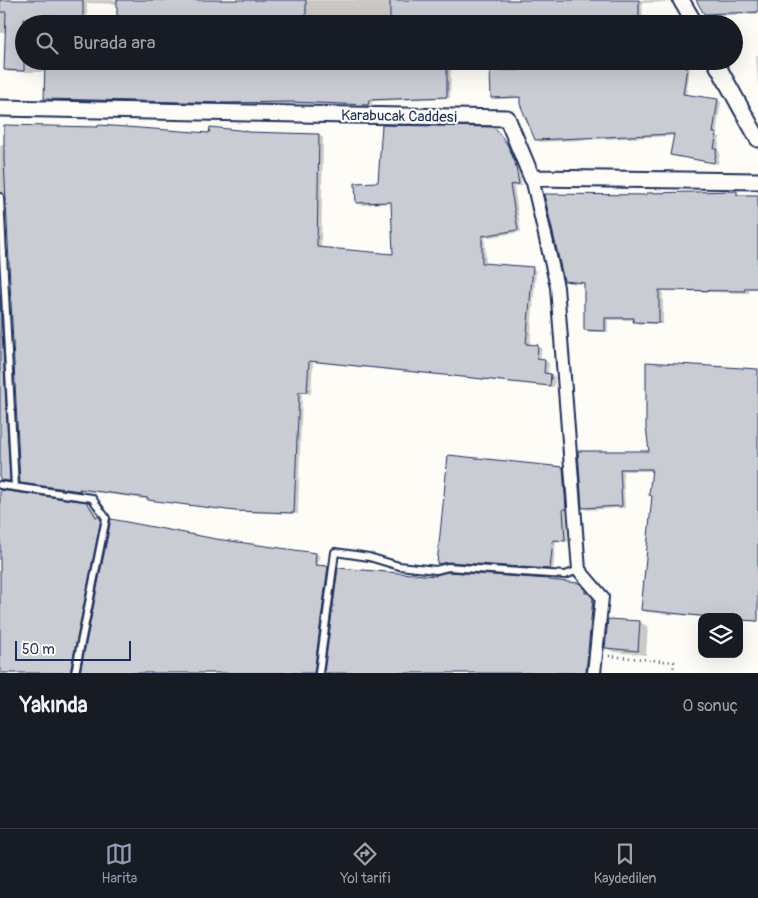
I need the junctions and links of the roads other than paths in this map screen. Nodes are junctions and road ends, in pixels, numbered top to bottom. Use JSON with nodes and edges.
{"nodes":[{"id":1,"x":682,"y":0,"type":"edge"},
{"id":2,"x":690,"y":15,"type":"edge"},
{"id":3,"x":720,"y":70,"type":"edge"},
{"id":4,"x":0,"y":108,"type":"edge"},
{"id":5,"x":758,"y":139,"type":"edge"},
{"id":6,"x":532,"y":178,"type":"junction"},
{"id":7,"x":758,"y":181,"type":"edge"},
{"id":8,"x":0,"y":197,"type":"edge"},
{"id":9,"x":0,"y":485,"type":"edge"},
{"id":10,"x":15,"y":487,"type":"junction"},
{"id":11,"x":579,"y":570,"type":"junction"},
{"id":12,"x":75,"y":673,"type":"edge"},
{"id":13,"x":319,"y":673,"type":"edge"},
{"id":14,"x":594,"y":673,"type":"edge"}],
"edges":[{"from":1,"to":2,"type":"street"},
{"from":3,"to":5,"type":"street"},
{"from":4,"to":6,"type":"street","name":"Karabucak Caddesi"},
{"from":6,"to":7,"type":"street"},
{"from":6,"to":11,"type":"street"},
{"from":8,"to":10,"type":"lane"},
{"from":9,"to":10,"type":"lane"},
{"from":10,"to":12,"type":"lane"},
{"from":11,"to":13,"type":"lane"},
{"from":11,"to":14,"type":"street"}]}
